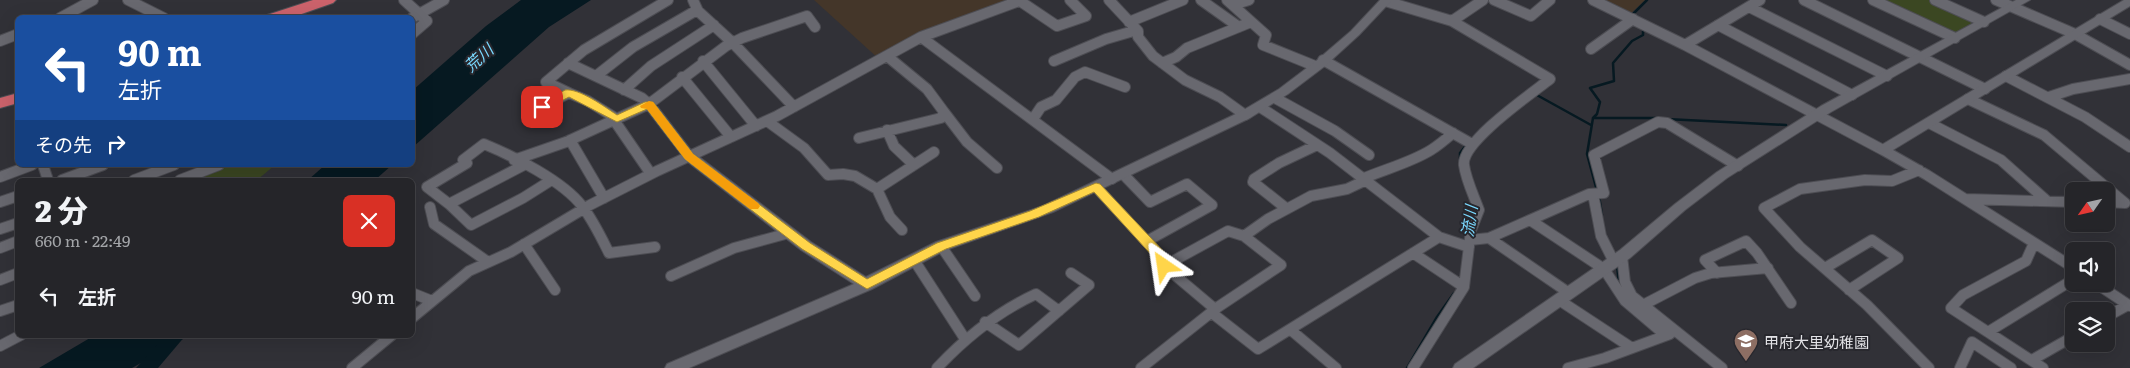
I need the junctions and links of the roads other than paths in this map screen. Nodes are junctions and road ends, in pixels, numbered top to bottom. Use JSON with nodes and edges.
{"nodes":[{"id":1,"x":93,"y":0,"type":"edge"},
{"id":2,"x":128,"y":0,"type":"edge"},
{"id":3,"x":328,"y":0,"type":"edge"},
{"id":4,"x":404,"y":0,"type":"edge"},
{"id":5,"x":444,"y":0,"type":"edge"},
{"id":6,"x":668,"y":0,"type":"edge"},
{"id":7,"x":693,"y":0,"type":"edge"},
{"id":8,"x":1021,"y":0,"type":"edge"},
{"id":9,"x":1070,"y":0,"type":"edge"},
{"id":10,"x":1110,"y":0,"type":"edge"},
{"id":11,"x":1182,"y":0,"type":"edge"},
{"id":12,"x":1201,"y":0,"type":"edge"},
{"id":13,"x":1249,"y":0,"type":"edge"},
{"id":14,"x":1386,"y":0,"type":"edge"},
{"id":15,"x":1483,"y":0,"type":"edge"},
{"id":16,"x":1494,"y":0,"type":"edge"},
{"id":17,"x":1550,"y":0,"type":"edge"},
{"id":18,"x":1594,"y":0,"type":"edge"},
{"id":19,"x":1760,"y":0,"type":"edge"},
{"id":20,"x":1804,"y":0,"type":"edge"},
{"id":21,"x":1935,"y":0,"type":"edge"},
{"id":22,"x":1996,"y":0,"type":"edge"},
{"id":23,"x":2024,"y":0,"type":"edge"},
{"id":24,"x":1879,"y":1,"type":"edge"},
{"id":25,"x":1230,"y":2,"type":"edge"},
{"id":26,"x":2129,"y":2,"type":"edge"},
{"id":27,"x":1750,"y":6,"type":"junction"},
{"id":28,"x":2012,"y":7,"type":"junction"},
{"id":29,"x":698,"y":10,"type":"junction"},
{"id":30,"x":66,"y":15,"type":"edge"},
{"id":31,"x":158,"y":15,"type":"edge"},
{"id":32,"x":282,"y":15,"type":"edge"},
{"id":33,"x":416,"y":16,"type":"edge"},
{"id":34,"x":2100,"y":19,"type":"junction"},
{"id":35,"x":1452,"y":21,"type":"junction"},
{"id":36,"x":1129,"y":22,"type":"junction"},
{"id":37,"x":1251,"y":22,"type":"junction"},
{"id":38,"x":1638,"y":22,"type":"junction"},
{"id":39,"x":1984,"y":22,"type":"junction"},
{"id":40,"x":714,"y":25,"type":"junction"},
{"id":41,"x":1718,"y":25,"type":"junction"},
{"id":42,"x":816,"y":27,"type":"dead end"},
{"id":43,"x":1239,"y":27,"type":"junction"},
{"id":44,"x":1137,"y":30,"type":"junction"},
{"id":45,"x":415,"y":31,"type":"edge"},
{"id":46,"x":2076,"y":34,"type":"junction"},
{"id":47,"x":2130,"y":34,"type":"edge"},
{"id":48,"x":15,"y":35,"type":"edge"},
{"id":49,"x":921,"y":37,"type":"junction"},
{"id":50,"x":1955,"y":38,"type":"junction"},
{"id":51,"x":0,"y":41,"type":"edge"},
{"id":52,"x":733,"y":43,"type":"junction"},
{"id":53,"x":1685,"y":45,"type":"junction"},
{"id":54,"x":1591,"y":49,"type":"dead end"},
{"id":55,"x":887,"y":56,"type":"junction"},
{"id":56,"x":1921,"y":57,"type":"junction"},
{"id":57,"x":703,"y":61,"type":"junction"},
{"id":58,"x":1054,"y":61,"type":"dead end"},
{"id":59,"x":568,"y":63,"type":"junction"},
{"id":60,"x":1162,"y":63,"type":"junction"},
{"id":61,"x":1319,"y":63,"type":"junction"},
{"id":62,"x":2130,"y":64,"type":"edge"},
{"id":63,"x":596,"y":76,"type":"junction"},
{"id":64,"x":1887,"y":76,"type":"junction"},
{"id":65,"x":2006,"y":76,"type":"junction"},
{"id":66,"x":682,"y":77,"type":"junction"},
{"id":67,"x":2130,"y":79,"type":"edge"},
{"id":68,"x":1125,"y":87,"type":"dead end"},
{"id":69,"x":1985,"y":89,"type":"junction"},
{"id":70,"x":624,"y":90,"type":"junction"},
{"id":71,"x":569,"y":93,"type":"junction"},
{"id":72,"x":1852,"y":95,"type":"junction"},
{"id":73,"x":2049,"y":97,"type":"junction"},
{"id":74,"x":1275,"y":98,"type":"junction"},
{"id":75,"x":15,"y":99,"type":"edge"},
{"id":76,"x":1968,"y":99,"type":"junction"},
{"id":77,"x":0,"y":103,"type":"edge"},
{"id":78,"x":649,"y":104,"type":"junction"},
{"id":79,"x":794,"y":107,"type":"junction"},
{"id":80,"x":1260,"y":107,"type":"junction"},
{"id":81,"x":944,"y":112,"type":"junction"},
{"id":82,"x":528,"y":114,"type":"dead end"},
{"id":83,"x":1245,"y":115,"type":"junction"},
{"id":84,"x":1816,"y":116,"type":"junction"},
{"id":85,"x":615,"y":119,"type":"junction"},
{"id":86,"x":1033,"y":119,"type":"junction"},
{"id":87,"x":767,"y":120,"type":"junction"},
{"id":88,"x":1929,"y":123,"type":"junction"},
{"id":89,"x":756,"y":126,"type":"junction"},
{"id":90,"x":887,"y":130,"type":"junction"},
{"id":91,"x":1453,"y":133,"type":"junction"},
{"id":92,"x":731,"y":137,"type":"junction"},
{"id":93,"x":859,"y":138,"type":"dead end"},
{"id":94,"x":570,"y":140,"type":"junction"},
{"id":95,"x":1472,"y":144,"type":"junction"},
{"id":96,"x":1318,"y":145,"type":"junction"},
{"id":97,"x":2130,"y":147,"type":"edge"},
{"id":98,"x":1883,"y":150,"type":"junction"},
{"id":99,"x":934,"y":152,"type":"dead end"},
{"id":100,"x":1369,"y":155,"type":"dead end"},
{"id":101,"x":689,"y":156,"type":"junction"},
{"id":102,"x":519,"y":162,"type":"junction"},
{"id":103,"x":914,"y":165,"type":"junction"},
{"id":104,"x":1738,"y":166,"type":"junction"},
{"id":105,"x":27,"y":167,"type":"edge"},
{"id":106,"x":98,"y":167,"type":"edge"},
{"id":107,"x":169,"y":167,"type":"edge"},
{"id":108,"x":214,"y":167,"type":"edge"},
{"id":109,"x":997,"y":168,"type":"dead end"},
{"id":110,"x":1919,"y":170,"type":"junction"},
{"id":111,"x":197,"y":173,"type":"edge"},
{"id":112,"x":651,"y":174,"type":"junction"},
{"id":113,"x":1118,"y":176,"type":"junction"},
{"id":114,"x":0,"y":177,"type":"edge"},
{"id":115,"x":67,"y":178,"type":"edge"},
{"id":116,"x":139,"y":178,"type":"edge"},
{"id":117,"x":185,"y":178,"type":"edge"},
{"id":118,"x":1363,"y":180,"type":"junction"},
{"id":119,"x":550,"y":181,"type":"junction"},
{"id":120,"x":1096,"y":187,"type":"junction"},
{"id":121,"x":877,"y":189,"type":"junction"},
{"id":122,"x":1597,"y":193,"type":"junction"},
{"id":123,"x":15,"y":197,"type":"edge"},
{"id":124,"x":604,"y":198,"type":"junction"},
{"id":125,"x":1965,"y":199,"type":"junction"},
{"id":126,"x":2048,"y":201,"type":"junction"},
{"id":127,"x":0,"y":202,"type":"edge"},
{"id":128,"x":2065,"y":202,"type":"edge"},
{"id":129,"x":2127,"y":203,"type":"edge"},
{"id":130,"x":449,"y":204,"type":"junction"},
{"id":131,"x":430,"y":207,"type":"dead end"},
{"id":132,"x":584,"y":209,"type":"junction"},
{"id":133,"x":1287,"y":209,"type":"junction"},
{"id":134,"x":1530,"y":220,"type":"junction"},
{"id":135,"x":15,"y":224,"type":"edge"},
{"id":136,"x":0,"y":230,"type":"edge"},
{"id":137,"x":902,"y":230,"type":"dead end"},
{"id":138,"x":789,"y":233,"type":"junction"},
{"id":139,"x":1244,"y":236,"type":"junction"},
{"id":140,"x":1439,"y":237,"type":"junction"},
{"id":141,"x":1489,"y":238,"type":"junction"},
{"id":142,"x":1147,"y":241,"type":"junction"},
{"id":143,"x":15,"y":242,"type":"edge"},
{"id":144,"x":2034,"y":243,"type":"junction"},
{"id":145,"x":524,"y":244,"type":"junction"},
{"id":146,"x":1469,"y":244,"type":"junction"},
{"id":147,"x":941,"y":246,"type":"junction"},
{"id":148,"x":655,"y":247,"type":"dead end"},
{"id":149,"x":0,"y":248,"type":"edge"},
{"id":150,"x":1413,"y":253,"type":"junction"},
{"id":151,"x":914,"y":260,"type":"junction"},
{"id":152,"x":1615,"y":261,"type":"junction"},
{"id":153,"x":488,"y":262,"type":"junction"},
{"id":154,"x":2065,"y":262,"type":"edge"},
{"id":155,"x":1164,"y":266,"type":"junction"},
{"id":156,"x":1768,"y":268,"type":"junction"},
{"id":157,"x":1825,"y":268,"type":"junction"},
{"id":158,"x":1070,"y":273,"type":"dead end"},
{"id":159,"x":1717,"y":273,"type":"junction"},
{"id":160,"x":15,"y":274,"type":"edge"},
{"id":161,"x":671,"y":276,"type":"dead end"},
{"id":162,"x":0,"y":280,"type":"edge"},
{"id":163,"x":867,"y":284,"type":"junction"},
{"id":164,"x":2065,"y":285,"type":"edge"},
{"id":165,"x":1464,"y":287,"type":"junction"},
{"id":166,"x":556,"y":290,"type":"dead end"},
{"id":167,"x":1849,"y":290,"type":"junction"},
{"id":168,"x":2109,"y":292,"type":"edge"},
{"id":169,"x":415,"y":294,"type":"edge"},
{"id":170,"x":976,"y":296,"type":"dead end"},
{"id":171,"x":1564,"y":297,"type":"junction"},
{"id":172,"x":432,"y":301,"type":"junction"},
{"id":173,"x":1791,"y":303,"type":"dead end"},
{"id":174,"x":15,"y":305,"type":"edge"},
{"id":175,"x":1643,"y":305,"type":"junction"},
{"id":176,"x":2129,"y":306,"type":"edge"},
{"id":177,"x":1059,"y":311,"type":"junction"},
{"id":178,"x":1214,"y":311,"type":"junction"},
{"id":179,"x":0,"y":312,"type":"edge"},
{"id":180,"x":2115,"y":313,"type":"edge"},
{"id":181,"x":415,"y":315,"type":"edge"},
{"id":182,"x":985,"y":322,"type":"junction"},
{"id":183,"x":1292,"y":331,"type":"junction"},
{"id":184,"x":1988,"y":332,"type":"junction"},
{"id":185,"x":1670,"y":333,"type":"junction"},
{"id":186,"x":15,"y":338,"type":"edge"},
{"id":187,"x":388,"y":338,"type":"edge"},
{"id":188,"x":965,"y":338,"type":"junction"},
{"id":189,"x":2065,"y":341,"type":"edge"},
{"id":190,"x":0,"y":346,"type":"edge"},
{"id":191,"x":1632,"y":348,"type":"junction"},
{"id":192,"x":2032,"y":360,"type":"junction"},
{"id":193,"x":352,"y":368,"type":"edge"},
{"id":194,"x":673,"y":368,"type":"edge"},
{"id":195,"x":937,"y":368,"type":"edge"},
{"id":196,"x":1141,"y":368,"type":"edge"},
{"id":197,"x":1336,"y":368,"type":"edge"},
{"id":198,"x":1413,"y":368,"type":"edge"},
{"id":199,"x":1461,"y":368,"type":"edge"},
{"id":200,"x":1568,"y":368,"type":"edge"},
{"id":201,"x":1722,"y":368,"type":"edge"},
{"id":202,"x":1929,"y":368,"type":"edge"},
{"id":203,"x":1960,"y":368,"type":"edge"},
{"id":204,"x":2011,"y":368,"type":"edge"},
{"id":205,"x":2043,"y":368,"type":"edge"}],
"edges":[{"from":1,"to":30,"type":"street"},
{"from":2,"to":31,"type":"street"},
{"from":3,"to":32,"type":"highway"},
{"from":4,"to":33,"type":"street"},
{"from":5,"to":33,"type":"street"},
{"from":6,"to":59,"type":"street"},
{"from":7,"to":29,"type":"street"},
{"from":8,"to":9,"type":"street"},
{"from":8,"to":49,"type":"street"},
{"from":10,"to":36,"type":"street"},
{"from":11,"to":36,"type":"street"},
{"from":12,"to":43,"type":"street"},
{"from":13,"to":25,"type":"street"},
{"from":14,"to":35,"type":"street"},
{"from":14,"to":61,"type":"street"},
{"from":15,"to":35,"type":"street"},
{"from":16,"to":17,"type":"street"},
{"from":18,"to":38,"type":"street"},
{"from":19,"to":27,"type":"street"},
{"from":20,"to":56,"type":"street"},
{"from":21,"to":39,"type":"street"},
{"from":22,"to":28,"type":"street"},
{"from":23,"to":28,"type":"street"},
{"from":24,"to":50,"type":"street"},
{"from":25,"to":37,"type":"street"},
{"from":26,"to":34,"type":"street"},
{"from":27,"to":41,"type":"street"},
{"from":27,"to":64,"type":"street"},
{"from":28,"to":39,"type":"street"},
{"from":28,"to":46,"type":"street"},
{"from":29,"to":40,"type":"street"},
{"from":29,"to":63,"type":"street"},
{"from":33,"to":45,"type":"street"},
{"from":34,"to":46,"type":"street"},
{"from":34,"to":47,"type":"street"},
{"from":35,"to":95,"type":"street"},
{"from":36,"to":44,"type":"street"},
{"from":37,"to":43,"type":"street"},
{"from":37,"to":61,"type":"street"},
{"from":38,"to":53,"type":"street"},
{"from":38,"to":54,"type":"street"},
{"from":39,"to":50,"type":"street"},
{"from":40,"to":52,"type":"street"},
{"from":40,"to":70,"type":"street"},
{"from":41,"to":53,"type":"street"},
{"from":41,"to":72,"type":"street"},
{"from":42,"to":52,"type":"street"},
{"from":43,"to":60,"type":"street"},
{"from":44,"to":58,"type":"street"},
{"from":44,"to":60,"type":"street"},
{"from":46,"to":62,"type":"street"},
{"from":46,"to":65,"type":"street"},
{"from":48,"to":51,"type":"street"},
{"from":49,"to":55,"type":"street"},
{"from":49,"to":86,"type":"street"},
{"from":50,"to":56,"type":"street"},
{"from":52,"to":57,"type":"street"},
{"from":52,"to":79,"type":"street"},
{"from":53,"to":84,"type":"street"},
{"from":55,"to":79,"type":"street"},
{"from":55,"to":81,"type":"street"},
{"from":56,"to":64,"type":"street"},
{"from":56,"to":69,"type":"street"},
{"from":57,"to":66,"type":"street"},
{"from":57,"to":89,"type":"street"},
{"from":59,"to":63,"type":"street"},
{"from":59,"to":71,"type":"street"},
{"from":60,"to":83,"type":"street"},
{"from":61,"to":74,"type":"street"},
{"from":61,"to":91,"type":"street"},
{"from":63,"to":70,"type":"street"},
{"from":64,"to":72,"type":"street"},
{"from":65,"to":69,"type":"street"},
{"from":65,"to":73,"type":"street"},
{"from":66,"to":78,"type":"street"},
{"from":66,"to":92,"type":"street"},
{"from":67,"to":73,"type":"street"},
{"from":68,"to":86,"type":"street"},
{"from":69,"to":76,"type":"street"},
{"from":70,"to":78,"type":"street"},
{"from":71,"to":82,"type":"street"},
{"from":71,"to":85,"type":"street"},
{"from":72,"to":84,"type":"street"},
{"from":73,"to":97,"type":"street"},
{"from":74,"to":80,"type":"street"},
{"from":74,"to":100,"type":"street"},
{"from":75,"to":77,"type":"highway"},
{"from":76,"to":88,"type":"street"},
{"from":76,"to":129,"type":"street"},
{"from":78,"to":85,"type":"street"},
{"from":78,"to":101,"type":"street"},
{"from":79,"to":87,"type":"street"},
{"from":80,"to":83,"type":"street"},
{"from":80,"to":96,"type":"street"},
{"from":81,"to":90,"type":"street"},
{"from":81,"to":109,"type":"street"},
{"from":83,"to":113,"type":"street"},
{"from":84,"to":98,"type":"street"},
{"from":84,"to":104,"type":"street"},
{"from":85,"to":94,"type":"street"},
{"from":85,"to":112,"type":"street"},
{"from":86,"to":113,"type":"street"},
{"from":87,"to":89,"type":"street"},
{"from":87,"to":121,"type":"street"},
{"from":88,"to":98,"type":"street"},
{"from":88,"to":126,"type":"street"},
{"from":89,"to":92,"type":"street"},
{"from":90,"to":93,"type":"street"},
{"from":90,"to":103,"type":"street"},
{"from":91,"to":95,"type":"street"},
{"from":91,"to":118,"type":"street"},
{"from":92,"to":101,"type":"street"},
{"from":94,"to":102,"type":"street"},
{"from":94,"to":124,"type":"street"},
{"from":95,"to":146,"type":"street"},
{"from":96,"to":118,"type":"street"},
{"from":96,"to":133,"type":"street"},
{"from":98,"to":110,"type":"street"},
{"from":99,"to":103,"type":"street"},
{"from":101,"to":112,"type":"street"},
{"from":101,"to":138,"type":"street"},
{"from":102,"to":119,"type":"street"},
{"from":102,"to":130,"type":"street"},
{"from":102,"to":130,"type":"street"},
{"from":103,"to":121,"type":"street"},
{"from":104,"to":122,"type":"street"},
{"from":104,"to":152,"type":"street"},
{"from":105,"to":114,"type":"street"},
{"from":106,"to":115,"type":"street"},
{"from":107,"to":116,"type":"street"},
{"from":108,"to":111,"type":"street"},
{"from":110,"to":125,"type":"street"},
{"from":110,"to":157,"type":"street"},
{"from":111,"to":117,"type":"street"},
{"from":112,"to":124,"type":"street"},
{"from":113,"to":120,"type":"street"},
{"from":113,"to":142,"type":"street"},
{"from":118,"to":133,"type":"street"},
{"from":118,"to":140,"type":"street"},
{"from":119,"to":130,"type":"street"},
{"from":119,"to":132,"type":"street"},
{"from":120,"to":142,"type":"street"},
{"from":120,"to":147,"type":"street"},
{"from":121,"to":137,"type":"street"},
{"from":122,"to":134,"type":"street"},
{"from":122,"to":152,"type":"street"},
{"from":123,"to":127,"type":"street"},
{"from":124,"to":132,"type":"street"},
{"from":125,"to":126,"type":"street"},
{"from":125,"to":144,"type":"street"},
{"from":126,"to":128,"type":"street"},
{"from":131,"to":153,"type":"street"},
{"from":132,"to":145,"type":"street"},
{"from":132,"to":148,"type":"street"},
{"from":133,"to":139,"type":"street"},
{"from":134,"to":141,"type":"street"},
{"from":134,"to":152,"type":"street"},
{"from":135,"to":136,"type":"street"},
{"from":138,"to":161,"type":"street"},
{"from":138,"to":163,"type":"street"},
{"from":139,"to":155,"type":"street"},
{"from":139,"to":178,"type":"street"},
{"from":140,"to":146,"type":"street"},
{"from":140,"to":150,"type":"street"},
{"from":141,"to":146,"type":"street"},
{"from":141,"to":171,"type":"street"},
{"from":142,"to":155,"type":"street"},
{"from":143,"to":149,"type":"street"},
{"from":144,"to":154,"type":"street"},
{"from":144,"to":184,"type":"street"},
{"from":145,"to":153,"type":"street"},
{"from":145,"to":166,"type":"street"},
{"from":146,"to":165,"type":"street"},
{"from":147,"to":151,"type":"street"},
{"from":147,"to":170,"type":"street"},
{"from":150,"to":165,"type":"street"},
{"from":150,"to":183,"type":"street"},
{"from":151,"to":163,"type":"street"},
{"from":151,"to":188,"type":"street"},
{"from":152,"to":171,"type":"street"},
{"from":152,"to":175,"type":"street"},
{"from":152,"to":185,"type":"street"},
{"from":153,"to":172,"type":"street"},
{"from":155,"to":178,"type":"street"},
{"from":156,"to":159,"type":"street"},
{"from":156,"to":159,"type":"street"},
{"from":156,"to":173,"type":"street"},
{"from":157,"to":167,"type":"street"},
{"from":157,"to":167,"type":"street"},
{"from":158,"to":177,"type":"street"},
{"from":159,"to":175,"type":"street"},
{"from":160,"to":162,"type":"street"},
{"from":163,"to":194,"type":"street"},
{"from":164,"to":184,"type":"street"},
{"from":165,"to":198,"type":"street"},
{"from":167,"to":202,"type":"street"},
{"from":168,"to":176,"type":"street"},
{"from":169,"to":172,"type":"street"},
{"from":171,"to":191,"type":"street"},
{"from":171,"to":199,"type":"street"},
{"from":172,"to":181,"type":"street"},
{"from":174,"to":179,"type":"street"},
{"from":175,"to":185,"type":"street"},
{"from":176,"to":180,"type":"street"},
{"from":177,"to":182,"type":"street"},
{"from":177,"to":182,"type":"street"},
{"from":178,"to":183,"type":"street"},
{"from":178,"to":196,"type":"street"},
{"from":182,"to":188,"type":"street"},
{"from":183,"to":197,"type":"street"},
{"from":184,"to":192,"type":"street"},
{"from":185,"to":191,"type":"street"},
{"from":185,"to":201,"type":"street"},
{"from":186,"to":190,"type":"street"},
{"from":187,"to":193,"type":"street"},
{"from":188,"to":195,"type":"street"},
{"from":189,"to":192,"type":"street"},
{"from":191,"to":200,"type":"street"},
{"from":192,"to":205,"type":"street"},
{"from":203,"to":204,"type":"street"}]}
